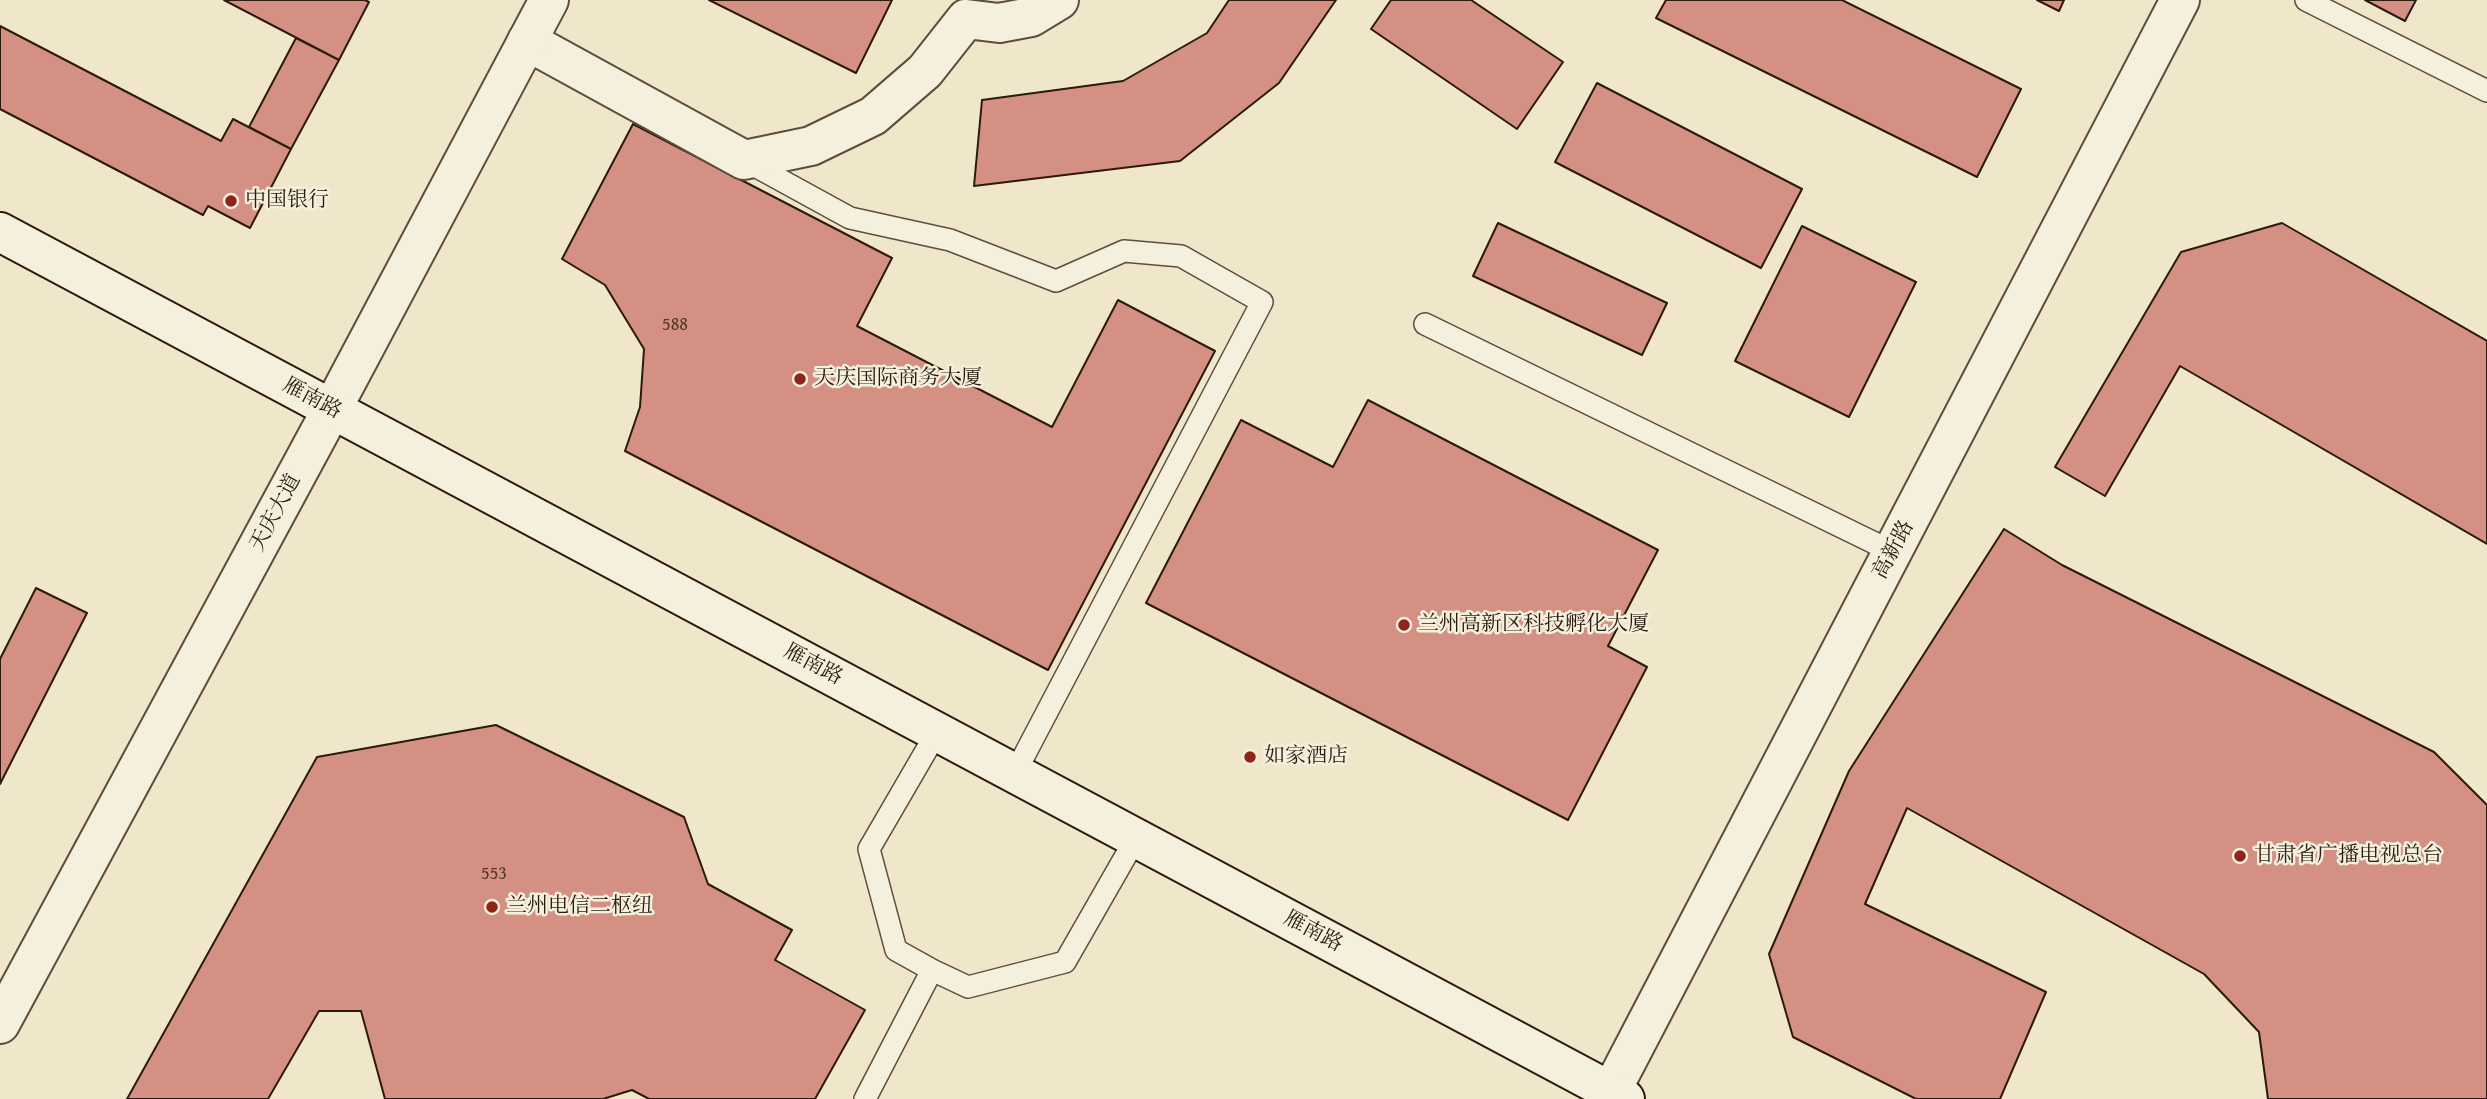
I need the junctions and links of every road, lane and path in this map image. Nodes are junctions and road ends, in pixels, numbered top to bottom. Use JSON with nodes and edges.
{"nodes":[{"id":1,"x":549,"y":0,"type":"edge"},
{"id":2,"x":1059,"y":0,"type":"edge"},
{"id":3,"x":2180,"y":0,"type":"edge"},
{"id":4,"x":2306,"y":0,"type":"edge"},
{"id":5,"x":527,"y":41,"type":"junction"},
{"id":6,"x":2487,"y":90,"type":"edge"},
{"id":7,"x":744,"y":160,"type":"junction"},
{"id":8,"x":0,"y":232,"type":"edge"},
{"id":9,"x":1425,"y":324,"type":"dead end"},
{"id":10,"x":332,"y":409,"type":"junction"},
{"id":11,"x":1893,"y":552,"type":"junction"},
{"id":12,"x":937,"y":732,"type":"junction"},
{"id":13,"x":1016,"y":774,"type":"junction"},
{"id":14,"x":1136,"y":838,"type":"junction"},
{"id":15,"x":932,"y":970,"type":"junction"},
{"id":16,"x":0,"y":1024,"type":"edge"},
{"id":17,"x":1615,"y":1096,"type":"edge"},
{"id":18,"x":865,"y":1099,"type":"edge"}],
"edges":[{"from":1,"to":5,"type":"street","name":"天庆大道"},
{"from":2,"to":7,"type":"street"},
{"from":3,"to":11,"type":"street","name":"高新路"},
{"from":4,"to":6,"type":"lane"},
{"from":5,"to":7,"type":"street"},
{"from":5,"to":10,"type":"street","name":"天庆大道"},
{"from":7,"to":13,"type":"lane"},
{"from":8,"to":10,"type":"street","name":"雁南路"},
{"from":9,"to":11,"type":"lane"},
{"from":10,"to":12,"type":"street","name":"雁南路"},
{"from":10,"to":16,"type":"street","name":"天庆大道"},
{"from":11,"to":17,"type":"street","name":"高新路"},
{"from":12,"to":13,"type":"street","name":"雁南路"},
{"from":12,"to":15,"type":"lane"},
{"from":13,"to":14,"type":"street","name":"雁南路"},
{"from":14,"to":15,"type":"lane"},
{"from":14,"to":17,"type":"street","name":"雁南路"},
{"from":15,"to":18,"type":"lane"}]}
